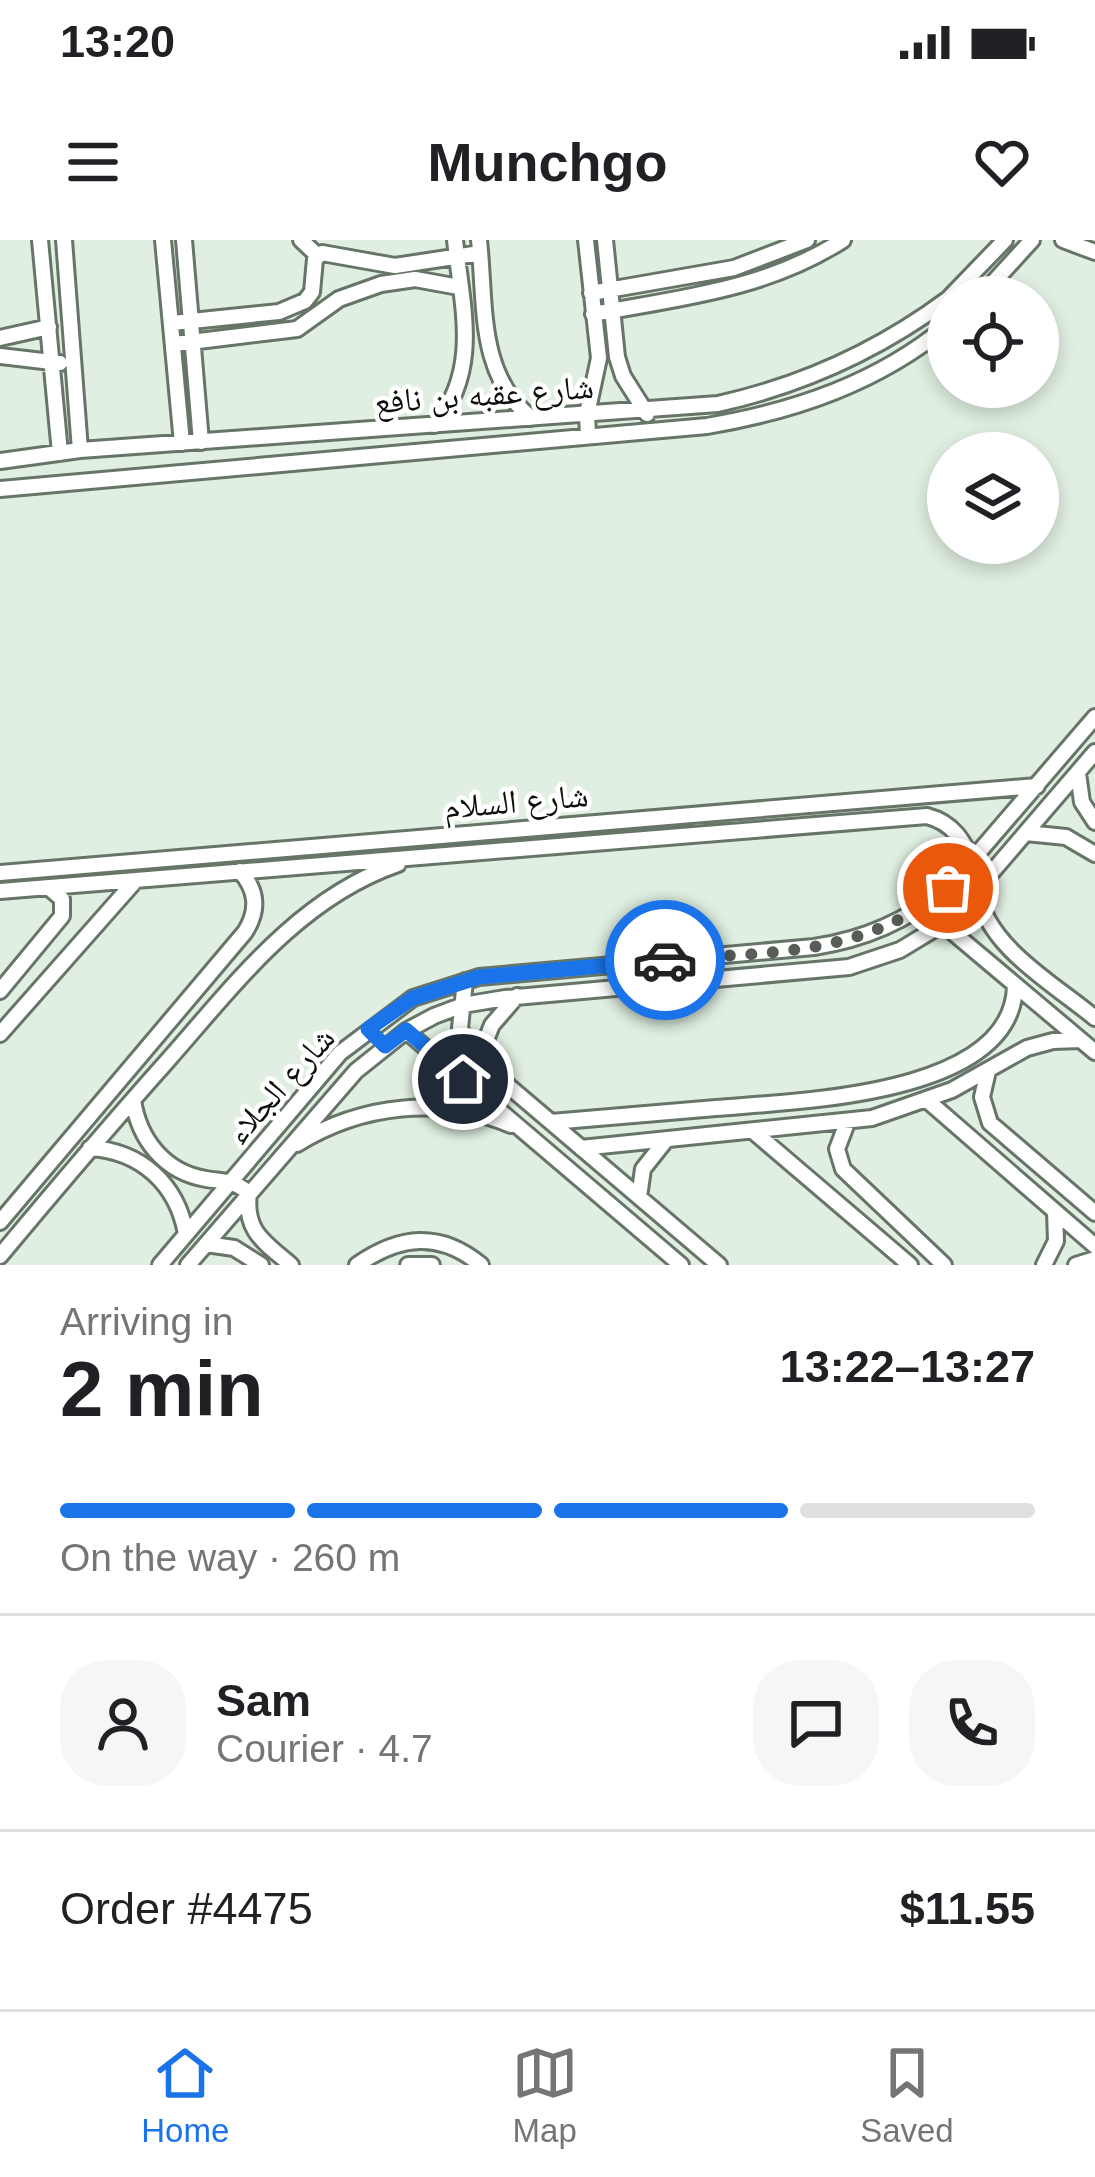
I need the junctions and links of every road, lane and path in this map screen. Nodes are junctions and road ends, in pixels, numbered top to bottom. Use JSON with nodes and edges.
{"nodes":[{"id":1,"x":40,"y":240,"type":"edge"},
{"id":2,"x":64,"y":240,"type":"edge"},
{"id":3,"x":163,"y":240,"type":"edge"},
{"id":4,"x":184,"y":240,"type":"edge"},
{"id":5,"x":301,"y":240,"type":"edge"},
{"id":6,"x":586,"y":240,"type":"edge"},
{"id":7,"x":605,"y":240,"type":"edge"},
{"id":8,"x":843,"y":240,"type":"edge"},
{"id":9,"x":1005,"y":240,"type":"edge"},
{"id":10,"x":1032,"y":240,"type":"edge"},
{"id":11,"x":1063,"y":240,"type":"edge"},
{"id":12,"x":798,"y":242,"type":"edge"},
{"id":13,"x":479,"y":246,"type":"edge"},
{"id":14,"x":456,"y":248,"type":"edge"},
{"id":15,"x":326,"y":250,"type":"edge"},
{"id":16,"x":1095,"y":252,"type":"edge"},
{"id":17,"x":970,"y":276,"type":"edge"},
{"id":18,"x":999,"y":276,"type":"edge"},
{"id":19,"x":459,"y":286,"type":"junction"},
{"id":20,"x":609,"y":291,"type":"junction"},
{"id":21,"x":312,"y":292,"type":"junction"},
{"id":22,"x":591,"y":293,"type":"junction"},
{"id":23,"x":325,"y":307,"type":"junction"},
{"id":24,"x":611,"y":311,"type":"junction"},
{"id":25,"x":927,"y":312,"type":"edge"},
{"id":26,"x":593,"y":314,"type":"junction"},
{"id":27,"x":190,"y":321,"type":"junction"},
{"id":28,"x":172,"y":323,"type":"junction"},
{"id":29,"x":49,"y":327,"type":"junction"},
{"id":30,"x":0,"y":338,"type":"edge"},
{"id":31,"x":927,"y":340,"type":"edge"},
{"id":32,"x":193,"y":343,"type":"junction"},
{"id":33,"x":174,"y":344,"type":"junction"},
{"id":34,"x":0,"y":356,"type":"edge"},
{"id":35,"x":72,"y":362,"type":"junction"},
{"id":36,"x":52,"y":363,"type":"junction"},
{"id":37,"x":647,"y":410,"type":"junction"},
{"id":38,"x":586,"y":414,"type":"junction"},
{"id":39,"x":531,"y":418,"type":"junction"},
{"id":40,"x":435,"y":425,"type":"junction"},
{"id":41,"x":650,"y":430,"type":"junction"},
{"id":42,"x":587,"y":436,"type":"junction"},
{"id":43,"x":202,"y":442,"type":"junction"},
{"id":44,"x":182,"y":443,"type":"junction"},
{"id":45,"x":80,"y":450,"type":"junction"},
{"id":46,"x":60,"y":453,"type":"junction"},
{"id":47,"x":0,"y":461,"type":"edge"},
{"id":48,"x":0,"y":489,"type":"edge"},
{"id":49,"x":1095,"y":717,"type":"edge"},
{"id":50,"x":1095,"y":752,"type":"edge"},
{"id":51,"x":1078,"y":773,"type":"junction"},
{"id":52,"x":1037,"y":786,"type":"junction"},
{"id":53,"x":1095,"y":822,"type":"edge"},
{"id":54,"x":1026,"y":833,"type":"junction"},
{"id":55,"x":425,"y":836,"type":"junction"},
{"id":56,"x":1095,"y":854,"type":"edge"},
{"id":57,"x":427,"y":856,"type":"junction"},
{"id":58,"x":973,"y":860,"type":"junction"},
{"id":59,"x":240,"y":871,"type":"junction"},
{"id":60,"x":0,"y":873,"type":"edge"},
{"id":61,"x":136,"y":879,"type":"junction"},
{"id":62,"x":48,"y":887,"type":"junction"},
{"id":63,"x":980,"y":887,"type":"junction"},
{"id":64,"x":0,"y":891,"type":"edge"},
{"id":65,"x":943,"y":924,"type":"junction"},
{"id":66,"x":465,"y":981,"type":"junction"},
{"id":67,"x":1016,"y":985,"type":"junction"},
{"id":68,"x":0,"y":991,"type":"edge"},
{"id":69,"x":517,"y":997,"type":"junction"},
{"id":70,"x":463,"y":1005,"type":"junction"},
{"id":71,"x":1095,"y":1018,"type":"edge"},
{"id":72,"x":368,"y":1029,"type":"junction"},
{"id":73,"x":406,"y":1030,"type":"junction"},
{"id":74,"x":0,"y":1034,"type":"edge"},
{"id":75,"x":1081,"y":1040,"type":"junction"},
{"id":76,"x":385,"y":1046,"type":"junction"},
{"id":77,"x":1095,"y":1052,"type":"edge"},
{"id":78,"x":478,"y":1060,"type":"junction"},
{"id":79,"x":988,"y":1071,"type":"junction"},
{"id":80,"x":133,"y":1100,"type":"junction"},
{"id":81,"x":928,"y":1101,"type":"junction"},
{"id":82,"x":551,"y":1122,"type":"junction"},
{"id":83,"x":847,"y":1123,"type":"junction"},
{"id":84,"x":519,"y":1128,"type":"junction"},
{"id":85,"x":754,"y":1132,"type":"junction"},
{"id":86,"x":666,"y":1140,"type":"junction"},
{"id":87,"x":90,"y":1148,"type":"junction"},
{"id":88,"x":581,"y":1148,"type":"junction"},
{"id":89,"x":282,"y":1154,"type":"junction"},
{"id":90,"x":232,"y":1179,"type":"junction"},
{"id":91,"x":249,"y":1193,"type":"junction"},
{"id":92,"x":639,"y":1197,"type":"junction"},
{"id":93,"x":1055,"y":1211,"type":"junction"},
{"id":94,"x":1095,"y":1213,"type":"edge"},
{"id":95,"x":0,"y":1222,"type":"edge"},
{"id":96,"x":186,"y":1234,"type":"junction"},
{"id":97,"x":206,"y":1244,"type":"junction"},
{"id":98,"x":1095,"y":1246,"type":"edge"},
{"id":99,"x":0,"y":1256,"type":"edge"},
{"id":100,"x":666,"y":1259,"type":"edge"},
{"id":101,"x":1095,"y":1259,"type":"edge"},
{"id":102,"x":368,"y":1262,"type":"edge"},
{"id":103,"x":160,"y":1265,"type":"edge"},
{"id":104,"x":188,"y":1265,"type":"edge"},
{"id":105,"x":261,"y":1265,"type":"edge"},
{"id":106,"x":290,"y":1265,"type":"edge"},
{"id":107,"x":408,"y":1265,"type":"edge"},
{"id":108,"x":432,"y":1265,"type":"edge"},
{"id":109,"x":481,"y":1265,"type":"edge"},
{"id":110,"x":680,"y":1265,"type":"edge"},
{"id":111,"x":719,"y":1265,"type":"edge"},
{"id":112,"x":910,"y":1265,"type":"edge"},
{"id":113,"x":944,"y":1265,"type":"edge"},
{"id":114,"x":1044,"y":1265,"type":"edge"},
{"id":115,"x":1076,"y":1265,"type":"edge"}],
"edges":[{"from":1,"to":29,"type":"street"},
{"from":2,"to":35,"type":"street"},
{"from":3,"to":28,"type":"street"},
{"from":4,"to":27,"type":"street"},
{"from":5,"to":15,"type":"street"},
{"from":6,"to":22,"type":"street"},
{"from":7,"to":20,"type":"street"},
{"from":8,"to":24,"type":"street"},
{"from":9,"to":17,"type":"street","name":"شارع عقبه بن نافع"},
{"from":10,"to":18,"type":"street"},
{"from":11,"to":16,"type":"street"},
{"from":12,"to":20,"type":"street"},
{"from":13,"to":14,"type":"street"},
{"from":13,"to":39,"type":"street"},
{"from":14,"to":15,"type":"street"},
{"from":14,"to":19,"type":"street"},
{"from":15,"to":21,"type":"street"},
{"from":19,"to":23,"type":"street"},
{"from":19,"to":40,"type":"street"},
{"from":20,"to":22,"type":"street"},
{"from":20,"to":24,"type":"street"},
{"from":21,"to":23,"type":"street"},
{"from":21,"to":27,"type":"street"},
{"from":22,"to":26,"type":"street"},
{"from":23,"to":32,"type":"street"},
{"from":24,"to":26,"type":"street"},
{"from":24,"to":37,"type":"street"},
{"from":25,"to":37,"type":"street","name":"شارع عقبه بن نافع"},
{"from":26,"to":38,"type":"street"},
{"from":27,"to":28,"type":"street"},
{"from":27,"to":32,"type":"street"},
{"from":28,"to":33,"type":"street"},
{"from":29,"to":30,"type":"street"},
{"from":29,"to":36,"type":"street"},
{"from":31,"to":41,"type":"street","name":"شارع عقبه بن نافع"},
{"from":32,"to":33,"type":"street"},
{"from":32,"to":43,"type":"street"},
{"from":33,"to":44,"type":"street"},
{"from":34,"to":36,"type":"street"},
{"from":35,"to":36,"type":"street"},
{"from":35,"to":45,"type":"street"},
{"from":36,"to":46,"type":"street"},
{"from":37,"to":38,"type":"street","name":"شارع عقبه بن نافع"},
{"from":37,"to":41,"type":"street"},
{"from":38,"to":39,"type":"street","name":"شارع عقبه بن نافع"},
{"from":38,"to":42,"type":"street"},
{"from":39,"to":40,"type":"street","name":"شارع عقبه بن نافع"},
{"from":40,"to":43,"type":"street","name":"شارع عقبه بن نافع"},
{"from":41,"to":42,"type":"street","name":"شارع عقبه بن نافع"},
{"from":42,"to":48,"type":"street","name":"شارع عقبه بن نافع"},
{"from":43,"to":44,"type":"street","name":"شارع عقبه بن نافع"},
{"from":44,"to":45,"type":"street","name":"شارع عقبه بن نافع"},
{"from":45,"to":46,"type":"street","name":"شارع عقبه بن نافع"},
{"from":46,"to":47,"type":"street","name":"شارع عقبه بن نافع"},
{"from":49,"to":52,"type":"street","name":"شارع الجلاء"},
{"from":50,"to":51,"type":"street","name":"شارع الجلاء"},
{"from":51,"to":53,"type":"street"},
{"from":51,"to":54,"type":"street","name":"شارع الجلاء"},
{"from":52,"to":55,"type":"street","name":"شارع السلام"},
{"from":52,"to":58,"type":"street","name":"شارع الجلاء"},
{"from":54,"to":56,"type":"street"},
{"from":54,"to":63,"type":"street","name":"شارع الجلاء"},
{"from":55,"to":57,"type":"street"},
{"from":55,"to":60,"type":"street","name":"شارع السلام"},
{"from":57,"to":58,"type":"street","name":"شارع السلام"},
{"from":57,"to":59,"type":"street","name":"شارع السلام"},
{"from":57,"to":80,"type":"street"},
{"from":58,"to":63,"type":"street","name":"شارع السلام"},
{"from":58,"to":66,"type":"street","name":"شارع الجلاء"},
{"from":59,"to":61,"type":"street","name":"شارع السلام"},
{"from":59,"to":95,"type":"street"},
{"from":61,"to":62,"type":"street","name":"شارع السلام"},
{"from":61,"to":74,"type":"street"},
{"from":62,"to":64,"type":"street","name":"شارع السلام"},
{"from":62,"to":68,"type":"street"},
{"from":63,"to":65,"type":"street","name":"شارع الجلاء"},
{"from":63,"to":71,"type":"street","name":"شارع السلام"},
{"from":65,"to":67,"type":"street"},
{"from":65,"to":69,"type":"street","name":"شارع الجلاء"},
{"from":66,"to":70,"type":"street"},
{"from":66,"to":72,"type":"street","name":"شارع الجلاء"},
{"from":67,"to":75,"type":"street"},
{"from":67,"to":82,"type":"street"},
{"from":69,"to":70,"type":"street","name":"شارع الجلاء"},
{"from":69,"to":78,"type":"street"},
{"from":70,"to":73,"type":"street","name":"شارع الجلاء"},
{"from":70,"to":78,"type":"street"},
{"from":72,"to":76,"type":"street"},
{"from":72,"to":90,"type":"street","name":"شارع الجلاء"},
{"from":73,"to":76,"type":"street","name":"شارع الجلاء"},
{"from":73,"to":84,"type":"street"},
{"from":75,"to":77,"type":"street"},
{"from":75,"to":79,"type":"street"},
{"from":76,"to":89,"type":"street","name":"شارع الجلاء"},
{"from":78,"to":82,"type":"street"},
{"from":79,"to":81,"type":"street"},
{"from":79,"to":94,"type":"street"},
{"from":80,"to":87,"type":"street"},
{"from":80,"to":90,"type":"street"},
{"from":81,"to":83,"type":"street"},
{"from":81,"to":93,"type":"street"},
{"from":82,"to":88,"type":"street"},
{"from":83,"to":85,"type":"street"},
{"from":83,"to":113,"type":"street"},
{"from":84,"to":89,"type":"street"},
{"from":84,"to":100,"type":"street"},
{"from":85,"to":86,"type":"street"},
{"from":85,"to":112,"type":"street"},
{"from":86,"to":88,"type":"street"},
{"from":86,"to":92,"type":"street"},
{"from":87,"to":96,"type":"street"},
{"from":87,"to":99,"type":"street"},
{"from":88,"to":92,"type":"street"},
{"from":89,"to":91,"type":"street","name":"شارع الجلاء"},
{"from":90,"to":91,"type":"street"},
{"from":90,"to":96,"type":"street","name":"شارع الجلاء"},
{"from":91,"to":97,"type":"street","name":"شارع الجلاء"},
{"from":91,"to":106,"type":"street"},
{"from":92,"to":111,"type":"street"},
{"from":93,"to":98,"type":"street"},
{"from":93,"to":114,"type":"street"},
{"from":96,"to":103,"type":"street","name":"شارع الجلاء"},
{"from":97,"to":104,"type":"street","name":"شارع الجلاء"},
{"from":97,"to":105,"type":"street"},
{"from":100,"to":110,"type":"street"},
{"from":101,"to":115,"type":"street"},
{"from":102,"to":109,"type":"street"},
{"from":107,"to":108,"type":"street"}]}
